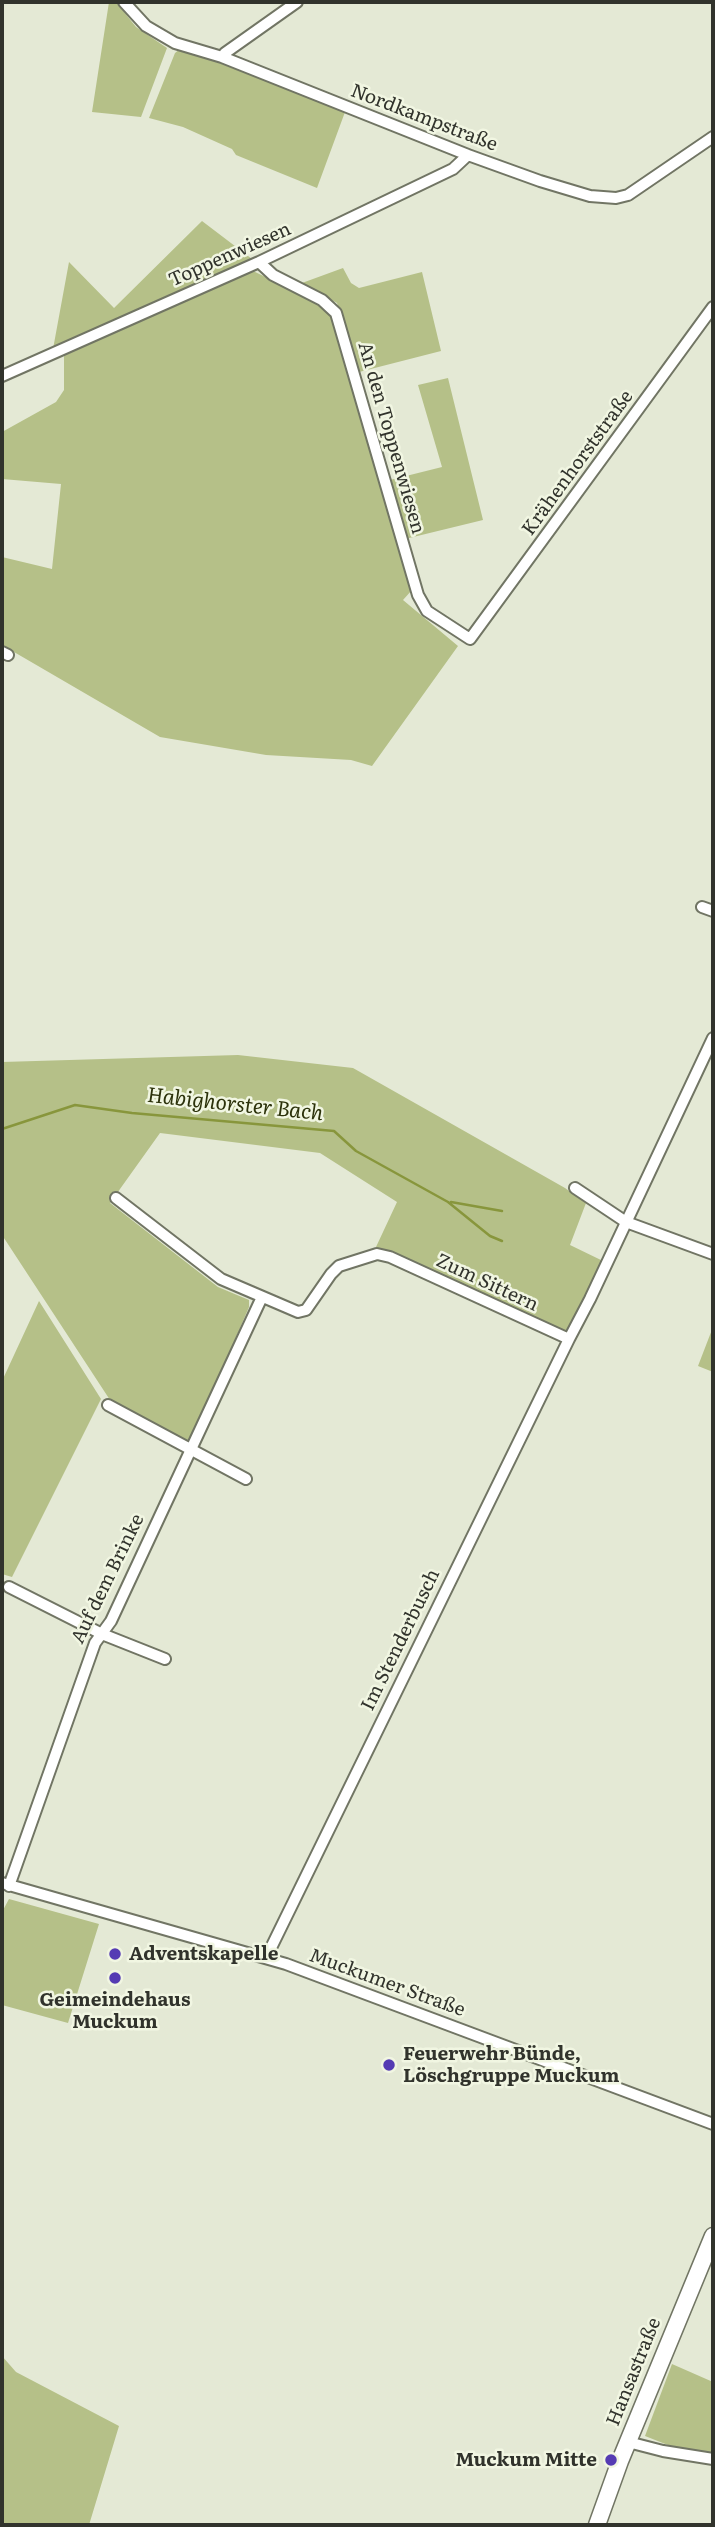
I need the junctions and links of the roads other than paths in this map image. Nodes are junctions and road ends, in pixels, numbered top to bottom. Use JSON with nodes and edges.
{"nodes":[{"id":1,"x":124,"y":2,"type":"edge"},
{"id":2,"x":296,"y":2,"type":"edge"},
{"id":3,"x":222,"y":57,"type":"junction"},
{"id":4,"x":713,"y":137,"type":"edge"},
{"id":5,"x":468,"y":155,"type":"junction"},
{"id":6,"x":259,"y":262,"type":"junction"},
{"id":7,"x":713,"y":307,"type":"edge"},
{"id":8,"x":2,"y":376,"type":"edge"},
{"id":9,"x":470,"y":639,"type":"joint"},
{"id":10,"x":713,"y":1038,"type":"edge"},
{"id":11,"x":575,"y":1188,"type":"dead end"},
{"id":12,"x":116,"y":1198,"type":"dead end"},
{"id":13,"x":626,"y":1222,"type":"junction"},
{"id":14,"x":713,"y":1254,"type":"edge"},
{"id":15,"x":262,"y":1297,"type":"junction"},
{"id":16,"x":569,"y":1339,"type":"junction"},
{"id":17,"x":108,"y":1405,"type":"dead end"},
{"id":18,"x":190,"y":1450,"type":"junction"},
{"id":19,"x":246,"y":1479,"type":"dead end"},
{"id":20,"x":9,"y":1587,"type":"dead end"},
{"id":21,"x":102,"y":1634,"type":"junction"},
{"id":22,"x":165,"y":1659,"type":"dead end"},
{"id":23,"x":6,"y":1885,"type":"edge"},
{"id":24,"x":266,"y":1958,"type":"junction"},
{"id":25,"x":713,"y":2124,"type":"edge"},
{"id":26,"x":713,"y":2236,"type":"edge"},
{"id":27,"x":628,"y":2442,"type":"junction"},
{"id":28,"x":713,"y":2459,"type":"edge"},
{"id":29,"x":597,"y":2525,"type":"edge"}],
"edges":[{"from":1,"to":3,"type":"street","name":"Nordkampstraße"},
{"from":2,"to":3,"type":"street"},
{"from":3,"to":5,"type":"street","name":"Nordkampstraße"},
{"from":4,"to":5,"type":"street","name":"Nordkampstraße"},
{"from":5,"to":6,"type":"street","name":"Toppenwiesen"},
{"from":6,"to":8,"type":"street","name":"Toppenwiesen"},
{"from":6,"to":9,"type":"street","name":"An den Toppenwiesen"},
{"from":7,"to":9,"type":"street","name":"Krähenhorststraße"},
{"from":10,"to":13,"type":"street"},
{"from":11,"to":13,"type":"street"},
{"from":12,"to":15,"type":"street","name":"Zum Sittern"},
{"from":13,"to":14,"type":"street"},
{"from":13,"to":16,"type":"street"},
{"from":15,"to":16,"type":"street","name":"Zum Sittern"},
{"from":15,"to":18,"type":"street","name":"Auf dem Brinke"},
{"from":16,"to":24,"type":"street","name":"Im Stenderbusch"},
{"from":17,"to":18,"type":"street"},
{"from":18,"to":19,"type":"street"},
{"from":18,"to":21,"type":"street","name":"Auf dem Brinke"},
{"from":20,"to":21,"type":"street"},
{"from":21,"to":22,"type":"street"},
{"from":21,"to":23,"type":"street","name":"Auf dem Brinke"},
{"from":23,"to":24,"type":"street","name":"Muckumer Straße"},
{"from":24,"to":25,"type":"street","name":"Muckumer Straße"},
{"from":26,"to":27,"type":"main road","name":"Hansastraße"},
{"from":27,"to":28,"type":"street"},
{"from":27,"to":29,"type":"main road","name":"Hansastraße"}]}
